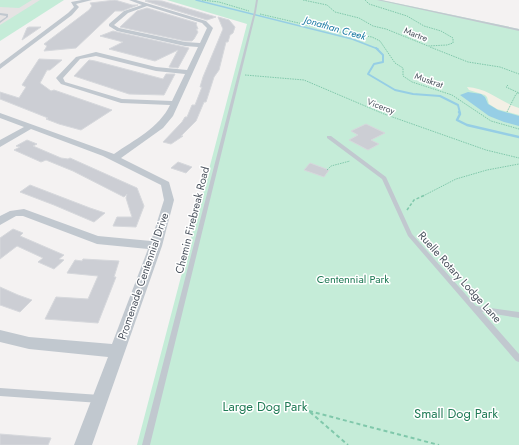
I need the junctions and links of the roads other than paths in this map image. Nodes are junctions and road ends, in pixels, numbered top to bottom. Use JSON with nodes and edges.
{"nodes":[{"id":1,"x":90,"y":0,"type":"edge"},
{"id":2,"x":131,"y":0,"type":"edge"},
{"id":3,"x":257,"y":0,"type":"edge"},
{"id":4,"x":378,"y":0,"type":"edge"},
{"id":5,"x":146,"y":5,"type":"junction"},
{"id":6,"x":0,"y":14,"type":"edge"},
{"id":7,"x":0,"y":22,"type":"edge"},
{"id":8,"x":519,"y":30,"type":"edge"},
{"id":9,"x":202,"y":45,"type":"junction"},
{"id":10,"x":0,"y":67,"type":"edge"},
{"id":11,"x":190,"y":72,"type":"junction"},
{"id":12,"x":175,"y":103,"type":"junction"},
{"id":13,"x":0,"y":115,"type":"edge"},
{"id":14,"x":29,"y":127,"type":"junction"},
{"id":15,"x":329,"y":137,"type":"dead end"},
{"id":16,"x":0,"y":144,"type":"edge"},
{"id":17,"x":113,"y":159,"type":"junction"},
{"id":18,"x":0,"y":221,"type":"edge"},
{"id":19,"x":156,"y":246,"type":"junction"},
{"id":20,"x":474,"y":308,"type":"junction"},
{"id":21,"x":519,"y":315,"type":"edge"},
{"id":22,"x":0,"y":336,"type":"edge"},
{"id":23,"x":117,"y":351,"type":"junction"},
{"id":24,"x":519,"y":359,"type":"edge"},
{"id":25,"x":0,"y":392,"type":"edge"},
{"id":26,"x":100,"y":399,"type":"junction"},
{"id":27,"x":83,"y":445,"type":"edge"},
{"id":28,"x":146,"y":445,"type":"edge"}],
"edges":[{"from":1,"to":10,"type":"street"},
{"from":2,"to":5,"type":"street"},
{"from":3,"to":28,"type":"lane","name":"Chemin Firebreak Road"},
{"from":4,"to":8,"type":"lane"},
{"from":5,"to":9,"type":"street"},
{"from":5,"to":9,"type":"street"},
{"from":6,"to":7,"type":"lane"},
{"from":9,"to":11,"type":"street"},
{"from":11,"to":12,"type":"street"},
{"from":11,"to":12,"type":"street"},
{"from":12,"to":17,"type":"street"},
{"from":13,"to":14,"type":"street","name":"Promenade Centennial Drive"},
{"from":14,"to":16,"type":"street"},
{"from":14,"to":17,"type":"street","name":"Promenade Centennial Drive"},
{"from":15,"to":20,"type":"lane","name":"Ruelle Rotary Lodge Lane"},
{"from":17,"to":19,"type":"street","name":"Promenade Centennial Drive"},
{"from":18,"to":19,"type":"street"},
{"from":19,"to":23,"type":"street","name":"Promenade Centennial Drive"},
{"from":20,"to":21,"type":"lane"},
{"from":20,"to":24,"type":"lane","name":"Ruelle Rotary Lodge Lane"},
{"from":22,"to":23,"type":"street"},
{"from":23,"to":26,"type":"street","name":"Promenade Centennial Drive"},
{"from":25,"to":26,"type":"lane"},
{"from":26,"to":27,"type":"street","name":"Promenade Centennial Drive"}]}
